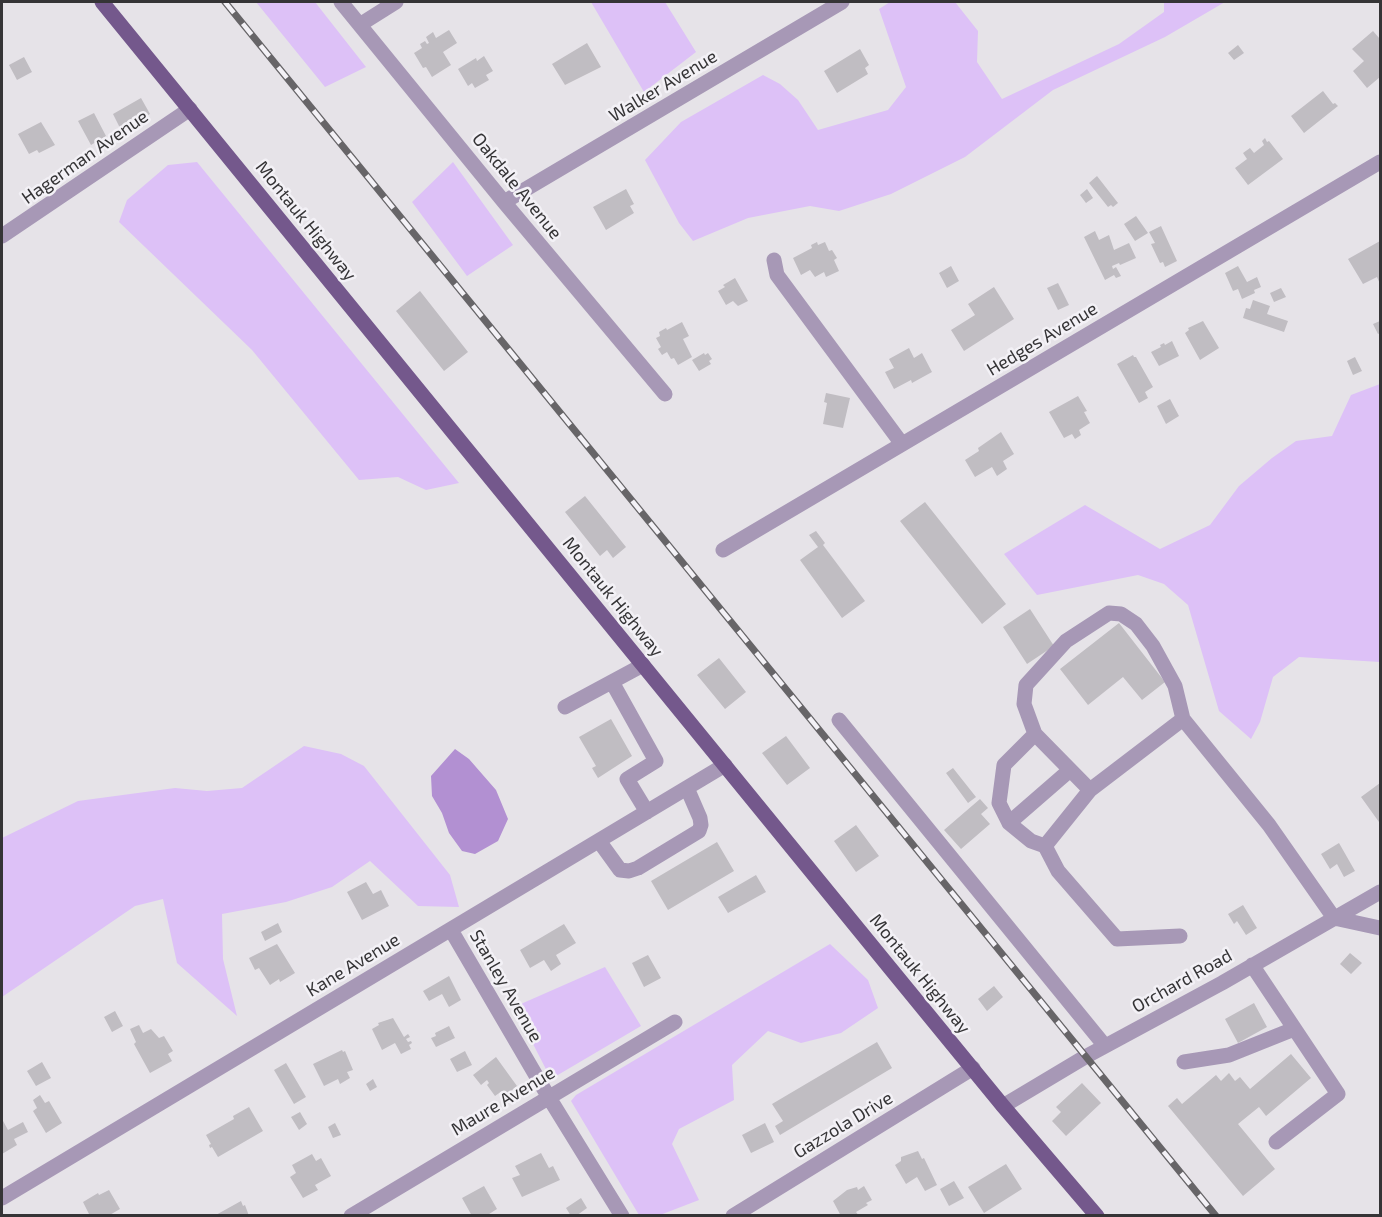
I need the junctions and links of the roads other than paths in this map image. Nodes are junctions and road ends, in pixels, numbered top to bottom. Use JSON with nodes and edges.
{"nodes":[{"id":1,"x":102,"y":2,"type":"edge"},
{"id":2,"x":341,"y":2,"type":"edge"},
{"id":3,"x":396,"y":2,"type":"edge"},
{"id":4,"x":842,"y":2,"type":"edge"},
{"id":5,"x":361,"y":24,"type":"junction"},
{"id":6,"x":190,"y":109,"type":"junction"},
{"id":7,"x":1380,"y":162,"type":"edge"},
{"id":8,"x":504,"y":202,"type":"junction"},
{"id":9,"x":2,"y":237,"type":"edge"},
{"id":10,"x":774,"y":260,"type":"dead end"},
{"id":11,"x":665,"y":394,"type":"dead end"},
{"id":12,"x":902,"y":444,"type":"junction"},
{"id":13,"x":723,"y":550,"type":"dead end"},
{"id":14,"x":643,"y":664,"type":"junction"},
{"id":15,"x":612,"y":682,"type":"junction"},
{"id":16,"x":565,"y":707,"type":"dead end"},
{"id":17,"x":1183,"y":719,"type":"junction"},
{"id":18,"x":839,"y":720,"type":"dead end"},
{"id":19,"x":1035,"y":734,"type":"junction"},
{"id":20,"x":725,"y":765,"type":"junction"},
{"id":21,"x":1070,"y":770,"type":"junction"},
{"id":22,"x":687,"y":788,"type":"junction"},
{"id":23,"x":1090,"y":790,"type":"junction"},
{"id":24,"x":647,"y":812,"type":"junction"},
{"id":25,"x":1010,"y":823,"type":"junction"},
{"id":26,"x":599,"y":841,"type":"junction"},
{"id":27,"x":1045,"y":846,"type":"junction"},
{"id":28,"x":1380,"y":892,"type":"edge"},
{"id":29,"x":1334,"y":918,"type":"junction"},
{"id":30,"x":1380,"y":928,"type":"edge"},
{"id":31,"x":451,"y":930,"type":"junction"},
{"id":32,"x":1179,"y":936,"type":"dead end"},
{"id":33,"x":1252,"y":965,"type":"junction"},
{"id":34,"x":675,"y":1022,"type":"dead end"},
{"id":35,"x":1294,"y":1029,"type":"junction"},
{"id":36,"x":1105,"y":1046,"type":"junction"},
{"id":37,"x":1184,"y":1062,"type":"dead end"},
{"id":38,"x":973,"y":1068,"type":"junction"},
{"id":39,"x":549,"y":1096,"type":"junction"},
{"id":40,"x":1003,"y":1106,"type":"junction"},
{"id":41,"x":1276,"y":1142,"type":"dead end"},
{"id":42,"x":2,"y":1198,"type":"edge"},
{"id":43,"x":351,"y":1215,"type":"edge"},
{"id":44,"x":622,"y":1215,"type":"edge"},
{"id":45,"x":733,"y":1215,"type":"edge"},
{"id":46,"x":1097,"y":1215,"type":"edge"}],
"edges":[{"from":1,"to":6,"type":"main road","name":"Montauk Highway"},
{"from":2,"to":5,"type":"street","name":"Oakdale Avenue"},
{"from":3,"to":5,"type":"street"},
{"from":4,"to":8,"type":"street","name":"Walker Avenue"},
{"from":5,"to":8,"type":"street","name":"Oakdale Avenue"},
{"from":6,"to":9,"type":"street","name":"Hagerman Avenue"},
{"from":6,"to":14,"type":"main road","name":"Montauk Highway"},
{"from":7,"to":12,"type":"street","name":"Hedges Avenue"},
{"from":8,"to":11,"type":"street","name":"Oakdale Avenue"},
{"from":10,"to":12,"type":"street"},
{"from":12,"to":13,"type":"street","name":"Hedges Avenue"},
{"from":14,"to":15,"type":"street"},
{"from":14,"to":20,"type":"main road","name":"Montauk Highway"},
{"from":15,"to":16,"type":"street"},
{"from":15,"to":24,"type":"street"},
{"from":17,"to":19,"type":"street"},
{"from":17,"to":23,"type":"street"},
{"from":17,"to":29,"type":"street"},
{"from":18,"to":36,"type":"street"},
{"from":19,"to":21,"type":"street"},
{"from":19,"to":25,"type":"street"},
{"from":20,"to":22,"type":"street","name":"Kane Avenue"},
{"from":20,"to":38,"type":"main road","name":"Montauk Highway"},
{"from":21,"to":23,"type":"street"},
{"from":21,"to":25,"type":"street"},
{"from":22,"to":24,"type":"street","name":"Kane Avenue"},
{"from":22,"to":26,"type":"street"},
{"from":23,"to":27,"type":"street"},
{"from":24,"to":26,"type":"street","name":"Kane Avenue"},
{"from":25,"to":27,"type":"street"},
{"from":26,"to":31,"type":"street","name":"Kane Avenue"},
{"from":27,"to":32,"type":"street"},
{"from":28,"to":29,"type":"street","name":"Orchard Road"},
{"from":29,"to":30,"type":"street"},
{"from":29,"to":33,"type":"street","name":"Orchard Road"},
{"from":31,"to":39,"type":"street","name":"Stanley Avenue"},
{"from":31,"to":42,"type":"street","name":"Kane Avenue"},
{"from":33,"to":35,"type":"street"},
{"from":33,"to":36,"type":"street","name":"Orchard Road"},
{"from":34,"to":39,"type":"street","name":"Maure Avenue"},
{"from":35,"to":37,"type":"street"},
{"from":35,"to":41,"type":"street"},
{"from":36,"to":40,"type":"street","name":"Orchard Road"},
{"from":38,"to":40,"type":"main road","name":"Montauk Highway"},
{"from":38,"to":45,"type":"street","name":"Gazzola Drive"},
{"from":39,"to":43,"type":"street","name":"Maure Avenue"},
{"from":39,"to":44,"type":"street","name":"Stanley Avenue"},
{"from":40,"to":46,"type":"main road","name":"Montauk Highway"}]}
